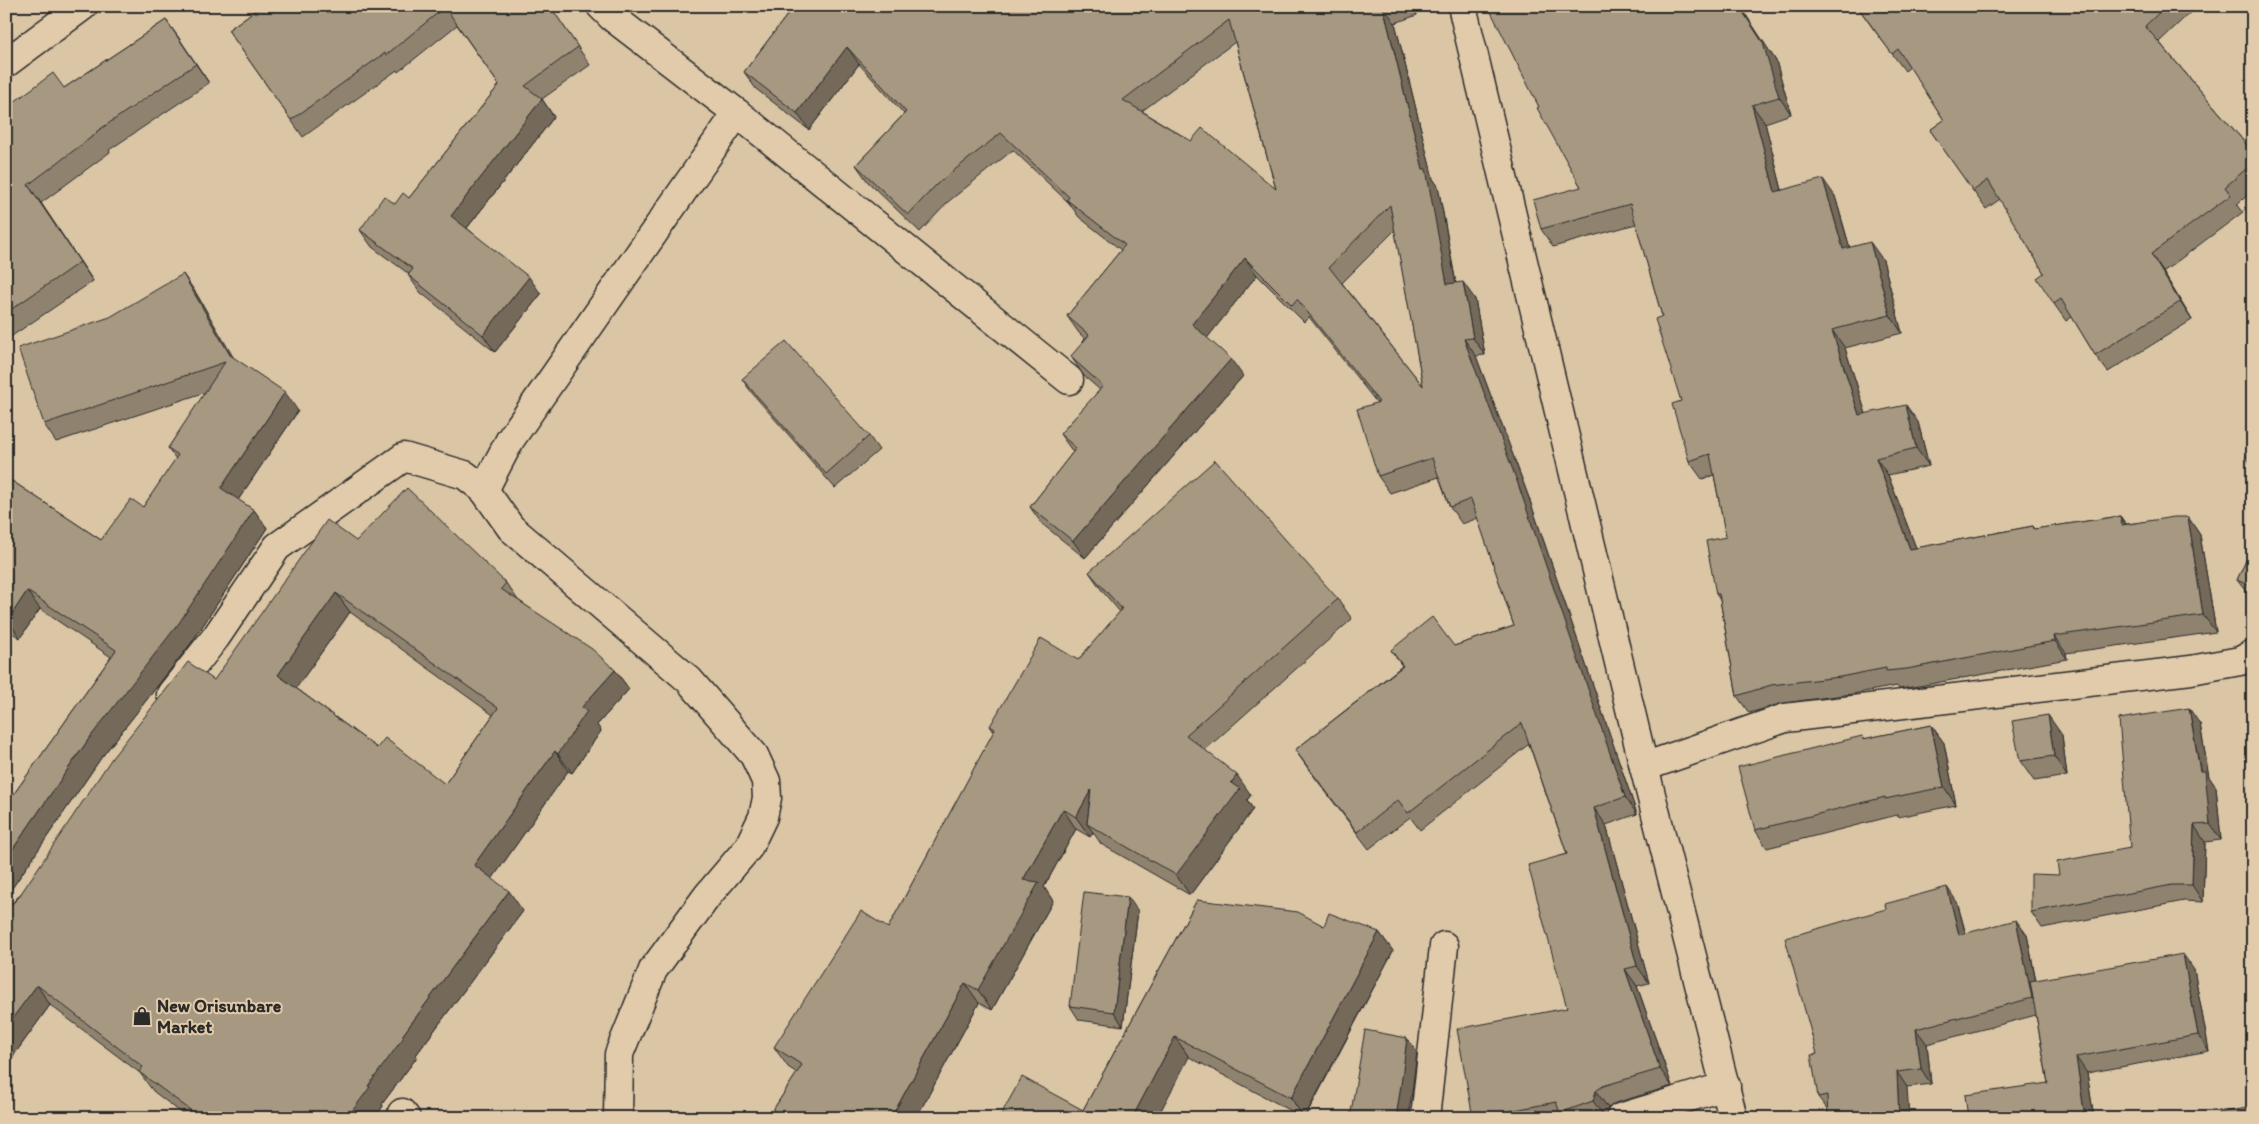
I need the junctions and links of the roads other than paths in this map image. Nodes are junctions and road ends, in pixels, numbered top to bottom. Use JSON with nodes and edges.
{"nodes":[{"id":1,"x":83,"y":6,"type":"edge"},
{"id":2,"x":1462,"y":6,"type":"edge"},
{"id":3,"x":613,"y":10,"type":"edge"},
{"id":4,"x":7,"y":60,"type":"edge"},
{"id":5,"x":737,"y":113,"type":"junction"},
{"id":6,"x":1068,"y":380,"type":"dead end"},
{"id":7,"x":484,"y":490,"type":"junction"},
{"id":8,"x":2246,"y":657,"type":"edge"},
{"id":9,"x":155,"y":714,"type":"edge"},
{"id":10,"x":1644,"y":767,"type":"junction"},
{"id":11,"x":1444,"y":946,"type":"dead end"},
{"id":12,"x":1726,"y":1086,"type":"junction"},
{"id":13,"x":618,"y":1118,"type":"edge"},
{"id":14,"x":1425,"y":1118,"type":"edge"},
{"id":15,"x":1620,"y":1118,"type":"edge"},
{"id":16,"x":1733,"y":1118,"type":"edge"}],
"edges":[{"from":1,"to":4,"type":"street"},
{"from":2,"to":10,"type":"street"},
{"from":3,"to":5,"type":"street"},
{"from":5,"to":6,"type":"street"},
{"from":5,"to":7,"type":"street"},
{"from":7,"to":9,"type":"street"},
{"from":7,"to":13,"type":"street"},
{"from":8,"to":10,"type":"street"},
{"from":10,"to":12,"type":"street"},
{"from":11,"to":14,"type":"street"},
{"from":12,"to":15,"type":"street"},
{"from":12,"to":16,"type":"street"}]}
